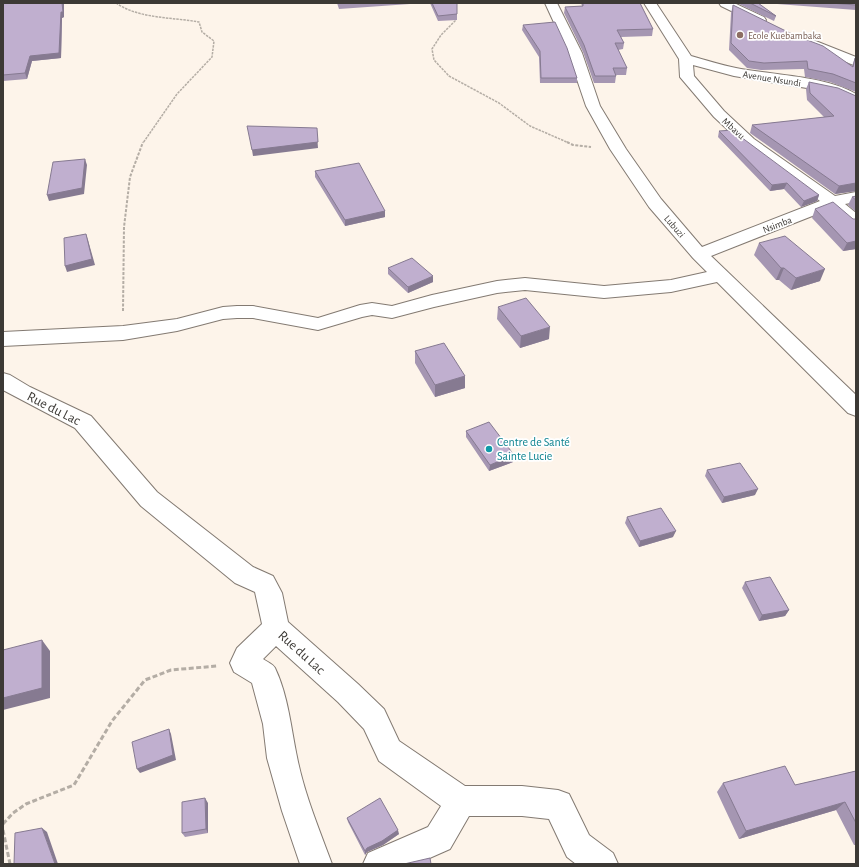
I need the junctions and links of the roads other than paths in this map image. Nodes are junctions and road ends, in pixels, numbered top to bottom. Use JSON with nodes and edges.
{"nodes":[{"id":1,"x":551,"y":3,"type":"edge"},
{"id":2,"x":650,"y":3,"type":"edge"},
{"id":3,"x":725,"y":3,"type":"edge"},
{"id":4,"x":768,"y":24,"type":"edge"},
{"id":5,"x":789,"y":34,"type":"edge"},
{"id":6,"x":686,"y":59,"type":"junction"},
{"id":7,"x":856,"y":62,"type":"edge"},
{"id":8,"x":856,"y":100,"type":"edge"},
{"id":9,"x":856,"y":197,"type":"edge"},
{"id":10,"x":832,"y":202,"type":"junction"},
{"id":11,"x":856,"y":222,"type":"edge"},
{"id":12,"x":699,"y":254,"type":"junction"},
{"id":13,"x":721,"y":275,"type":"junction"},
{"id":14,"x":3,"y":339,"type":"edge"},
{"id":15,"x":3,"y":380,"type":"edge"},
{"id":16,"x":856,"y":408,"type":"edge"},
{"id":17,"x":276,"y":628,"type":"junction"},
{"id":18,"x":461,"y":801,"type":"junction"},
{"id":19,"x":316,"y":864,"type":"edge"},
{"id":20,"x":379,"y":864,"type":"edge"},
{"id":21,"x":602,"y":864,"type":"edge"}],
"edges":[{"from":1,"to":12,"type":"street","name":"Lubuzi"},
{"from":2,"to":6,"type":"street","name":"Mbavu"},
{"from":3,"to":4,"type":"street"},
{"from":5,"to":7,"type":"street"},
{"from":6,"to":8,"type":"street","name":"Avenue Nsundi"},
{"from":6,"to":10,"type":"street","name":"Mbavu"},
{"from":9,"to":10,"type":"street","name":"Nsimba"},
{"from":10,"to":11,"type":"street","name":"Mbavu"},
{"from":10,"to":12,"type":"street","name":"Nsimba"},
{"from":12,"to":13,"type":"street","name":"Lubuzi"},
{"from":13,"to":14,"type":"street"},
{"from":13,"to":16,"type":"street","name":"Lubuzi"},
{"from":15,"to":17,"type":"street","name":"Rue du Lac"},
{"from":17,"to":18,"type":"street","name":"Rue du Lac"},
{"from":17,"to":19,"type":"street"},
{"from":18,"to":20,"type":"street"},
{"from":18,"to":21,"type":"street"}]}
